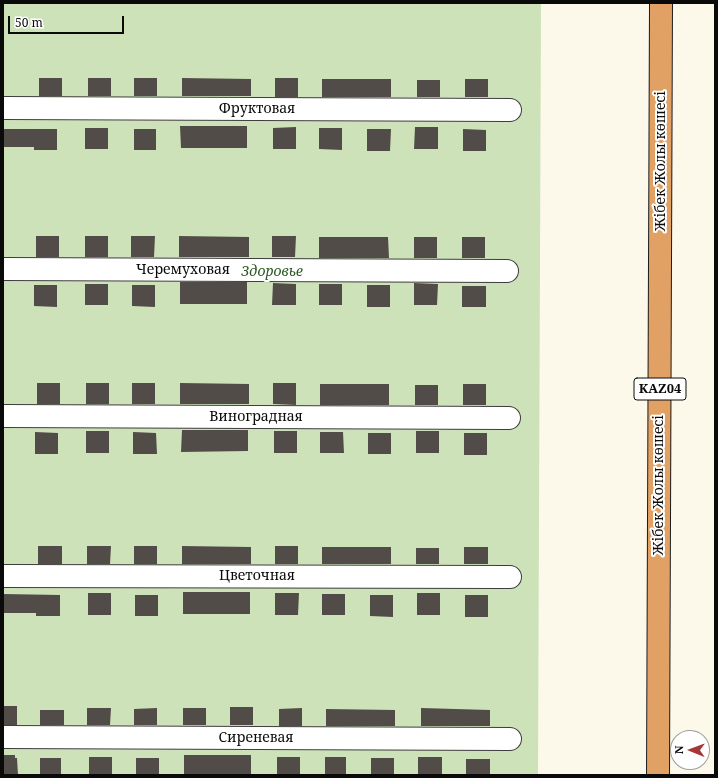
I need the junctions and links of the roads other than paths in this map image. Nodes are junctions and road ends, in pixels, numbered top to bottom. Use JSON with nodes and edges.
{"nodes":[{"id":1,"x":661,"y":3,"type":"edge"},
{"id":2,"x":3,"y":108,"type":"edge"},
{"id":3,"x":510,"y":110,"type":"dead end"},
{"id":4,"x":3,"y":269,"type":"edge"},
{"id":5,"x":507,"y":271,"type":"dead end"},
{"id":6,"x":3,"y":416,"type":"edge"},
{"id":7,"x":509,"y":418,"type":"dead end"},
{"id":8,"x":3,"y":576,"type":"edge"},
{"id":9,"x":510,"y":577,"type":"dead end"},
{"id":10,"x":3,"y":738,"type":"edge"},
{"id":11,"x":510,"y":739,"type":"dead end"},
{"id":12,"x":658,"y":775,"type":"edge"}],
"edges":[{"from":1,"to":12,"type":"highway","name":"Жібек Жолы көшесі","number":"KАZ04"},
{"from":2,"to":3,"type":"street","name":"Фруктовая"},
{"from":4,"to":5,"type":"street","name":"Черемуховая"},
{"from":6,"to":7,"type":"street","name":"Виноградная"},
{"from":8,"to":9,"type":"street","name":"Цветочная"},
{"from":10,"to":11,"type":"street","name":"Сиреневая"}]}
